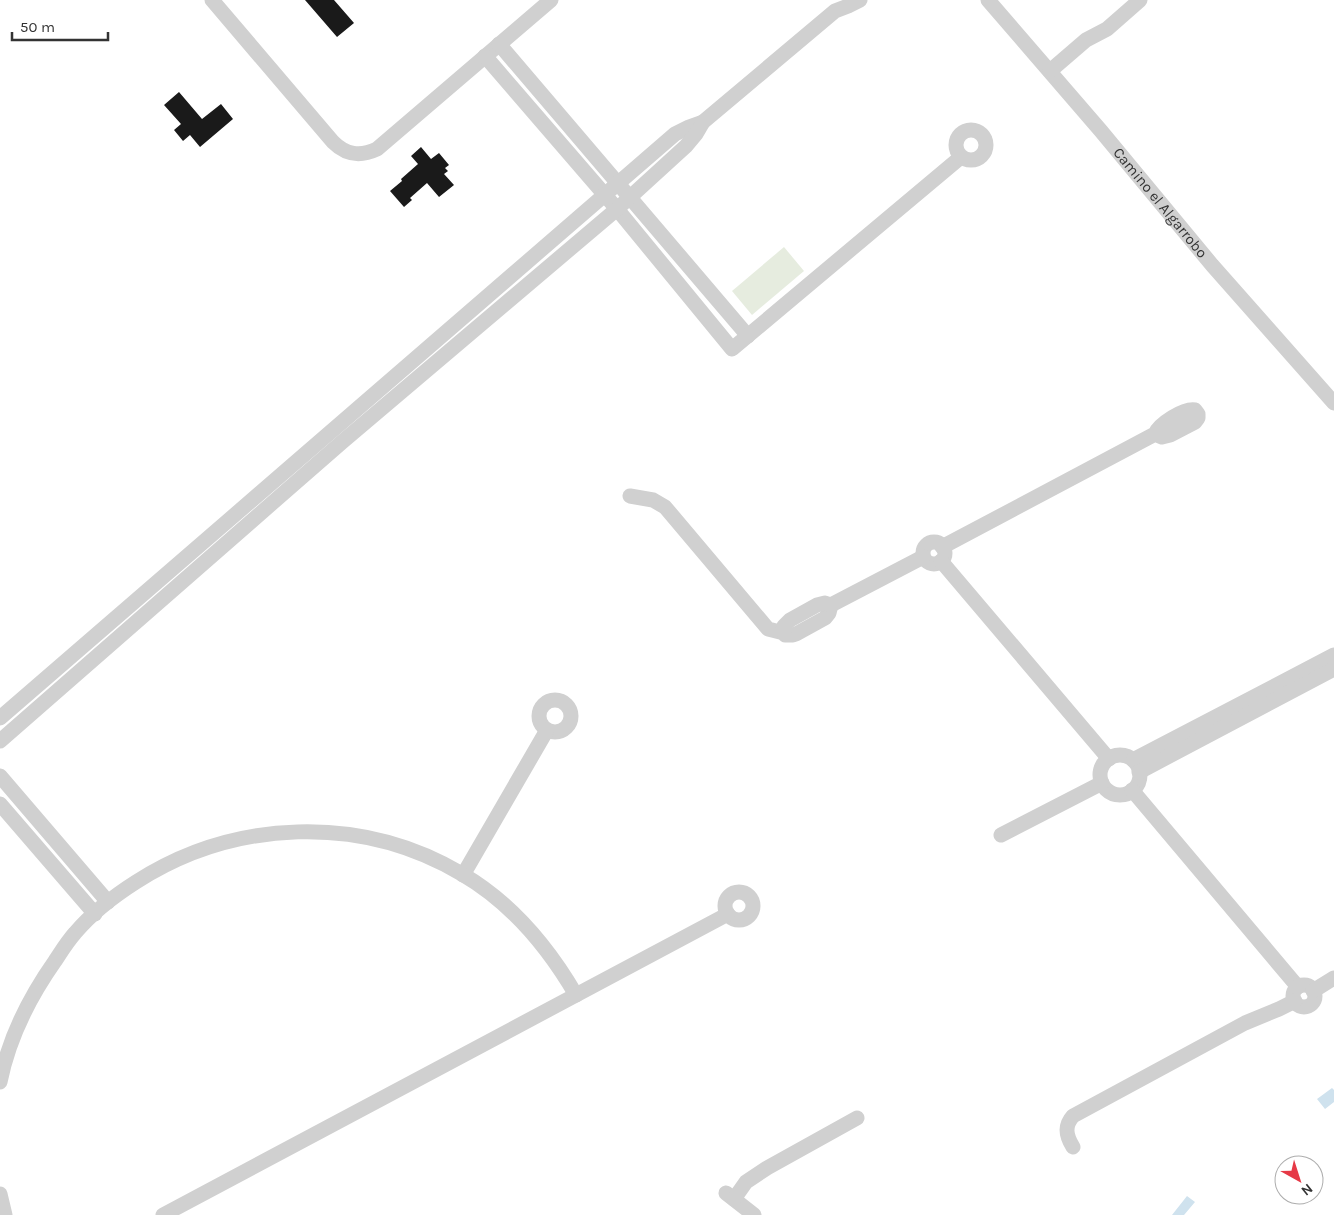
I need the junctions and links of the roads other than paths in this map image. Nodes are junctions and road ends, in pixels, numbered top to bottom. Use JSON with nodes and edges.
{"nodes":[{"id":1,"x":212,"y":0,"type":"edge"},
{"id":2,"x":551,"y":0,"type":"edge"},
{"id":3,"x":860,"y":0,"type":"edge"},
{"id":4,"x":988,"y":0,"type":"edge"},
{"id":5,"x":1126,"y":0,"type":"edge"},
{"id":6,"x":1140,"y":0,"type":"edge"},
{"id":7,"x":838,"y":5,"type":"edge"},
{"id":8,"x":1086,"y":40,"type":"junction"},
{"id":9,"x":499,"y":44,"type":"junction"},
{"id":10,"x":485,"y":56,"type":"junction"},
{"id":11,"x":1050,"y":71,"type":"junction"},
{"id":12,"x":703,"y":122,"type":"junction"},
{"id":13,"x":961,"y":157,"type":"dead end"},
{"id":14,"x":618,"y":184,"type":"junction"},
{"id":15,"x":605,"y":196,"type":"junction"},
{"id":16,"x":630,"y":198,"type":"junction"},
{"id":17,"x":617,"y":209,"type":"junction"},
{"id":18,"x":748,"y":336,"type":"junction"},
{"id":19,"x":1334,"y":403,"type":"edge"},
{"id":20,"x":1154,"y":434,"type":"dead end"},
{"id":21,"x":630,"y":496,"type":"dead end"},
{"id":22,"x":942,"y":554,"type":"junction"},
{"id":23,"x":1334,"y":655,"type":"edge"},
{"id":24,"x":1334,"y":670,"type":"edge"},
{"id":25,"x":0,"y":718,"type":"edge"},
{"id":26,"x":548,"y":730,"type":"dead end"},
{"id":27,"x":0,"y":741,"type":"edge"},
{"id":28,"x":1108,"y":758,"type":"junction"},
{"id":29,"x":1136,"y":766,"type":"junction"},
{"id":30,"x":0,"y":776,"type":"edge"},
{"id":31,"x":1102,"y":783,"type":"junction"},
{"id":32,"x":1132,"y":790,"type":"junction"},
{"id":33,"x":0,"y":804,"type":"edge"},
{"id":34,"x":1001,"y":835,"type":"dead end"},
{"id":35,"x":463,"y":874,"type":"junction"},
{"id":36,"x":108,"y":902,"type":"junction"},
{"id":37,"x":95,"y":914,"type":"junction"},
{"id":38,"x":728,"y":914,"type":"dead end"},
{"id":39,"x":1334,"y":978,"type":"edge"},
{"id":40,"x":576,"y":994,"type":"junction"},
{"id":41,"x":1296,"y":994,"type":"junction"},
{"id":42,"x":0,"y":1082,"type":"edge"},
{"id":43,"x":856,"y":1118,"type":"dead end"},
{"id":44,"x":1073,"y":1147,"type":"dead end"},
{"id":45,"x":0,"y":1194,"type":"edge"},
{"id":46,"x":5,"y":1215,"type":"edge"},
{"id":47,"x":163,"y":1215,"type":"edge"},
{"id":48,"x":754,"y":1215,"type":"edge"}],
"edges":[{"from":1,"to":10,"type":"street"},
{"from":2,"to":9,"type":"street"},
{"from":3,"to":7,"type":"street"},
{"from":4,"to":11,"type":"street","name":"Camino el Algarrobo"},
{"from":5,"to":8,"type":"street"},
{"from":6,"to":8,"type":"street"},
{"from":7,"to":12,"type":"street"},
{"from":8,"to":11,"type":"street"},
{"from":9,"to":10,"type":"street"},
{"from":9,"to":14,"type":"street"},
{"from":10,"to":15,"type":"street"},
{"from":11,"to":19,"type":"street","name":"Camino el Algarrobo"},
{"from":12,"to":14,"type":"street"},
{"from":12,"to":16,"type":"street"},
{"from":13,"to":18,"type":"street"},
{"from":14,"to":15,"type":"street"},
{"from":14,"to":16,"type":"street"},
{"from":15,"to":17,"type":"street"},
{"from":15,"to":25,"type":"street"},
{"from":16,"to":17,"type":"street"},
{"from":16,"to":18,"type":"street"},
{"from":17,"to":18,"type":"street"},
{"from":17,"to":27,"type":"street"},
{"from":20,"to":22,"type":"street"},
{"from":21,"to":22,"type":"street"},
{"from":22,"to":28,"type":"street"},
{"from":23,"to":29,"type":"street"},
{"from":24,"to":29,"type":"street"},
{"from":26,"to":35,"type":"street"},
{"from":28,"to":29,"type":"street"},
{"from":28,"to":31,"type":"street"},
{"from":29,"to":32,"type":"street"},
{"from":30,"to":36,"type":"street"},
{"from":31,"to":32,"type":"street"},
{"from":31,"to":34,"type":"street"},
{"from":32,"to":41,"type":"street"},
{"from":33,"to":37,"type":"street"},
{"from":35,"to":36,"type":"street"},
{"from":35,"to":40,"type":"street"},
{"from":36,"to":37,"type":"street"},
{"from":37,"to":42,"type":"street"},
{"from":38,"to":40,"type":"street"},
{"from":39,"to":41,"type":"street"},
{"from":40,"to":47,"type":"street"},
{"from":41,"to":44,"type":"street"},
{"from":43,"to":48,"type":"street"},
{"from":45,"to":46,"type":"street"}]}
